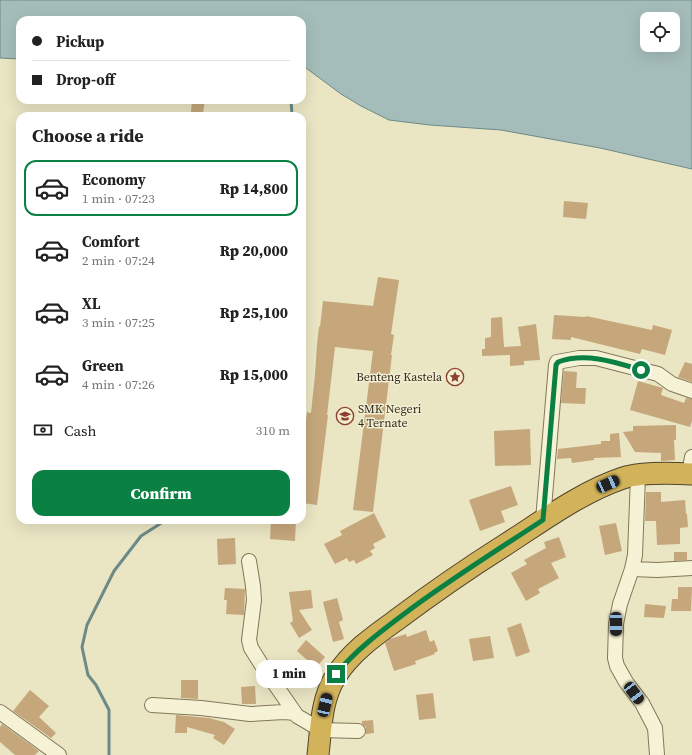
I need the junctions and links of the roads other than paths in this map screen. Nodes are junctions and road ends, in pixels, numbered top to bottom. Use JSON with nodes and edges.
{"nodes":[{"id":1,"x":692,"y":391,"type":"edge"},
{"id":2,"x":691,"y":468,"type":"edge"},
{"id":3,"x":638,"y":476,"type":"junction"},
{"id":4,"x":543,"y":520,"type":"junction"},
{"id":5,"x":249,"y":561,"type":"dead end"},
{"id":6,"x":692,"y":568,"type":"edge"},
{"id":7,"x":632,"y":569,"type":"junction"},
{"id":8,"x":152,"y":705,"type":"dead end"},
{"id":9,"x":0,"y":712,"type":"edge"},
{"id":10,"x":295,"y":713,"type":"junction"},
{"id":11,"x":321,"y":730,"type":"junction"},
{"id":12,"x":358,"y":731,"type":"dead end"},
{"id":13,"x":59,"y":755,"type":"edge"},
{"id":14,"x":318,"y":755,"type":"edge"},
{"id":15,"x":656,"y":755,"type":"edge"}],
"edges":[{"from":1,"to":4,"type":"street"},
{"from":2,"to":3,"type":"highway"},
{"from":3,"to":4,"type":"highway"},
{"from":3,"to":7,"type":"street"},
{"from":4,"to":11,"type":"highway"},
{"from":5,"to":10,"type":"street"},
{"from":6,"to":7,"type":"street"},
{"from":7,"to":15,"type":"street"},
{"from":8,"to":10,"type":"street"},
{"from":9,"to":13,"type":"street"},
{"from":10,"to":11,"type":"street"},
{"from":11,"to":12,"type":"street"},
{"from":11,"to":14,"type":"highway"}]}
